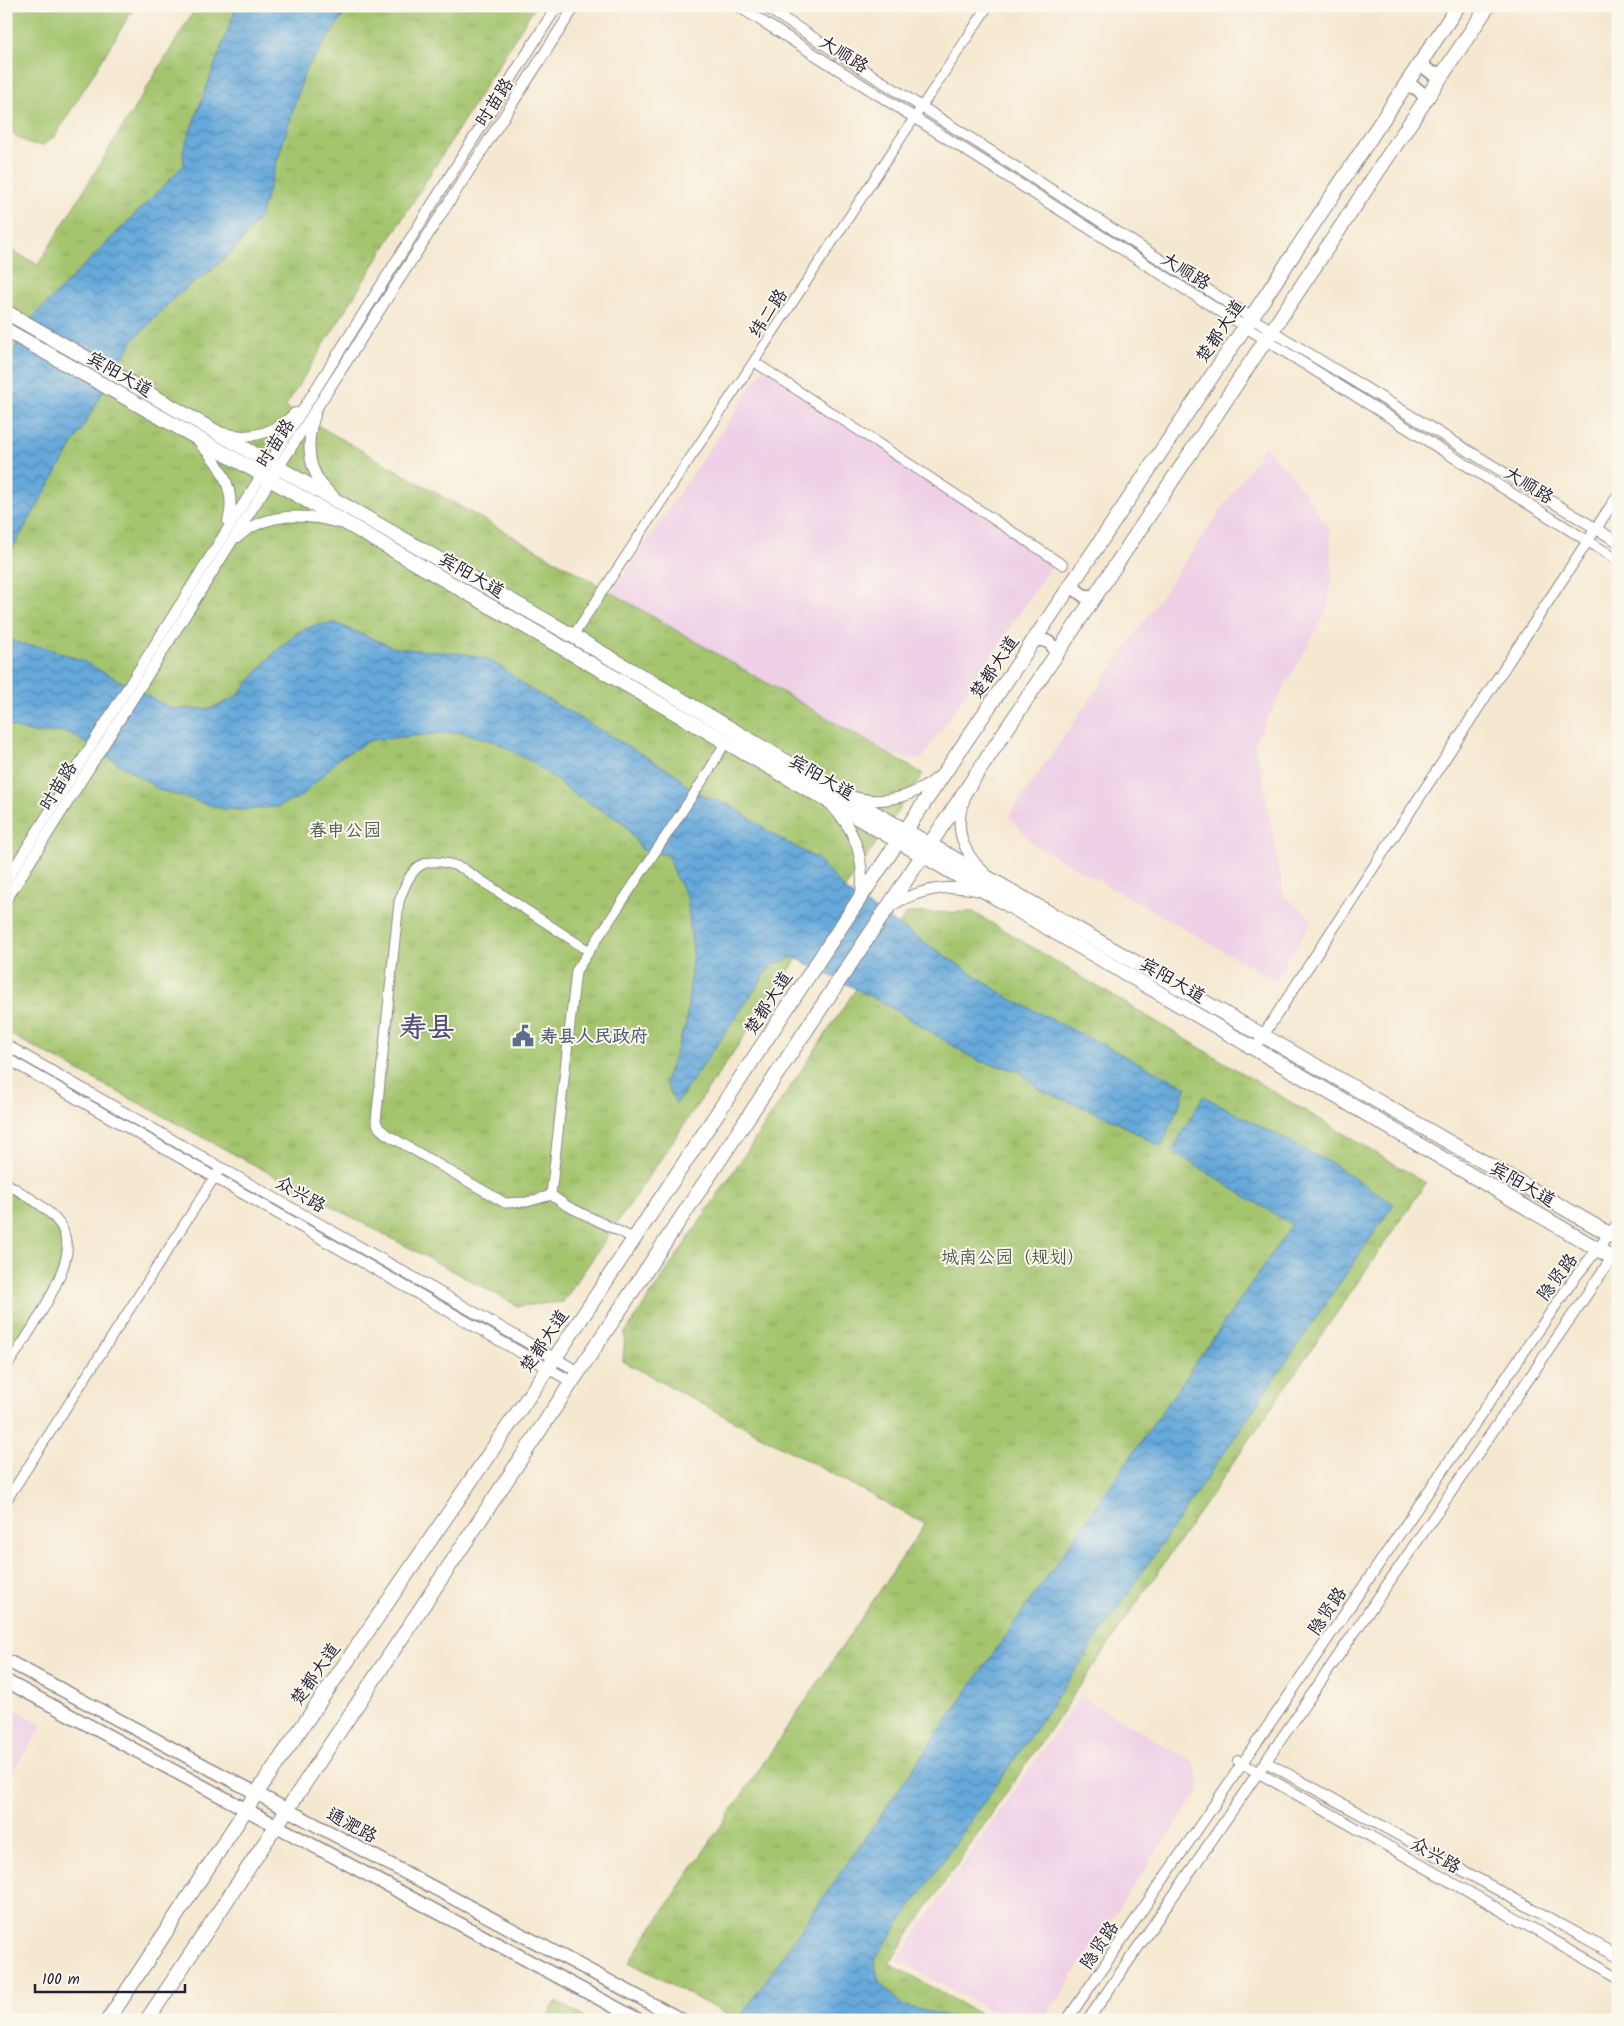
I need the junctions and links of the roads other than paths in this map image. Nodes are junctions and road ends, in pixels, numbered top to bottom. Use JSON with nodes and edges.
{"nodes":[{"id":1,"x":556,"y":6,"type":"edge"},
{"id":2,"x":575,"y":6,"type":"edge"},
{"id":3,"x":738,"y":6,"type":"edge"},
{"id":4,"x":764,"y":6,"type":"edge"},
{"id":5,"x":988,"y":6,"type":"edge"},
{"id":6,"x":1458,"y":6,"type":"edge"},
{"id":7,"x":1488,"y":6,"type":"edge"},
{"id":8,"x":1424,"y":57,"type":"junction"},
{"id":9,"x":1444,"y":72,"type":"junction"},
{"id":10,"x":1405,"y":87,"type":"junction"},
{"id":11,"x":1425,"y":100,"type":"junction"},
{"id":12,"x":922,"y":107,"type":"junction"},
{"id":13,"x":915,"y":118,"type":"junction"},
{"id":14,"x":6,"y":312,"type":"edge"},
{"id":15,"x":1251,"y":318,"type":"junction"},
{"id":16,"x":6,"y":330,"type":"edge"},
{"id":17,"x":1272,"y":331,"type":"junction"},
{"id":18,"x":759,"y":365,"type":"dead end"},
{"id":19,"x":311,"y":395,"type":"junction"},
{"id":20,"x":320,"y":402,"type":"junction"},
{"id":21,"x":202,"y":424,"type":"junction"},
{"id":22,"x":191,"y":435,"type":"junction"},
{"id":23,"x":269,"y":471,"type":"junction"},
{"id":24,"x":1618,"y":495,"type":"edge"},
{"id":25,"x":351,"y":510,"type":"junction"},
{"id":26,"x":351,"y":526,"type":"junction"},
{"id":27,"x":1596,"y":528,"type":"junction"},
{"id":28,"x":222,"y":536,"type":"junction"},
{"id":29,"x":1587,"y":541,"type":"junction"},
{"id":30,"x":1618,"y":542,"type":"edge"},
{"id":31,"x":229,"y":544,"type":"junction"},
{"id":32,"x":1618,"y":560,"type":"edge"},
{"id":33,"x":1063,"y":565,"type":"dead end"},
{"id":34,"x":1074,"y":582,"type":"junction"},
{"id":35,"x":1095,"y":596,"type":"junction"},
{"id":36,"x":573,"y":636,"type":"junction"},
{"id":37,"x":1035,"y":640,"type":"junction"},
{"id":38,"x":1057,"y":654,"type":"junction"},
{"id":39,"x":138,"y":679,"type":"junction"},
{"id":40,"x":725,"y":743,"type":"junction"},
{"id":41,"x":84,"y":766,"type":"junction"},
{"id":42,"x":947,"y":770,"type":"junction"},
{"id":43,"x":971,"y":783,"type":"junction"},
{"id":44,"x":838,"y":792,"type":"junction"},
{"id":45,"x":827,"y":802,"type":"junction"},
{"id":46,"x":902,"y":837,"type":"junction"},
{"id":47,"x":930,"y":845,"type":"junction"},
{"id":48,"x":923,"y":857,"type":"junction"},
{"id":49,"x":6,"y":881,"type":"edge"},
{"id":50,"x":991,"y":887,"type":"junction"},
{"id":51,"x":860,"y":899,"type":"junction"},
{"id":52,"x":6,"y":900,"type":"edge"},
{"id":53,"x":886,"y":910,"type":"junction"},
{"id":54,"x":589,"y":951,"type":"junction"},
{"id":55,"x":1262,"y":1036,"type":"junction"},
{"id":56,"x":6,"y":1045,"type":"edge"},
{"id":57,"x":1254,"y":1049,"type":"junction"},
{"id":58,"x":6,"y":1058,"type":"edge"},
{"id":59,"x":221,"y":1167,"type":"junction"},
{"id":60,"x":214,"y":1178,"type":"junction"},
{"id":61,"x":6,"y":1183,"type":"edge"},
{"id":62,"x":551,"y":1195,"type":"junction"},
{"id":63,"x":1615,"y":1232,"type":"edge"},
{"id":64,"x":635,"y":1239,"type":"junction"},
{"id":65,"x":1598,"y":1249,"type":"junction"},
{"id":66,"x":1616,"y":1256,"type":"edge"},
{"id":67,"x":556,"y":1358,"type":"junction"},
{"id":68,"x":6,"y":1368,"type":"edge"},
{"id":69,"x":575,"y":1377,"type":"junction"},
{"id":70,"x":6,"y":1500,"type":"edge"},
{"id":71,"x":6,"y":1660,"type":"edge"},
{"id":72,"x":6,"y":1681,"type":"edge"},
{"id":73,"x":1240,"y":1762,"type":"junction"},
{"id":74,"x":1266,"y":1762,"type":"junction"},
{"id":75,"x":1258,"y":1773,"type":"junction"},
{"id":76,"x":256,"y":1794,"type":"junction"},
{"id":77,"x":246,"y":1809,"type":"junction"},
{"id":78,"x":287,"y":1810,"type":"junction"},
{"id":79,"x":277,"y":1826,"type":"junction"},
{"id":80,"x":1618,"y":1956,"type":"edge"},
{"id":81,"x":1618,"y":1977,"type":"edge"},
{"id":82,"x":108,"y":2020,"type":"edge"},
{"id":83,"x":147,"y":2020,"type":"edge"},
{"id":84,"x":639,"y":2020,"type":"edge"},
{"id":85,"x":682,"y":2020,"type":"edge"},
{"id":86,"x":1067,"y":2020,"type":"edge"},
{"id":87,"x":1088,"y":2020,"type":"edge"}],
"edges":[{"from":1,"to":19,"type":"street","name":"时苗路"},
{"from":2,"to":20,"type":"street","name":"时苗路"},
{"from":3,"to":13,"type":"street","name":"大顺路"},
{"from":4,"to":12,"type":"street","name":"大顺路"},
{"from":5,"to":12,"type":"street","name":"纬二路"},
{"from":6,"to":8,"type":"main road","name":"楚都大道"},
{"from":7,"to":9,"type":"main road"},
{"from":8,"to":9,"type":"main road"},
{"from":8,"to":10,"type":"main road","name":"楚都大道"},
{"from":9,"to":11,"type":"main road"},
{"from":10,"to":11,"type":"main road"},
{"from":10,"to":15,"type":"main road","name":"楚都大道"},
{"from":11,"to":17,"type":"main road"},
{"from":12,"to":13,"type":"street","name":"纬二路"},
{"from":12,"to":15,"type":"street","name":"大顺路"},
{"from":13,"to":29,"type":"street","name":"大顺路"},
{"from":13,"to":36,"type":"street","name":"纬二路"},
{"from":14,"to":21,"type":"main road","name":"宾阳大道"},
{"from":15,"to":17,"type":"street","name":"大顺路"},
{"from":15,"to":34,"type":"main road","name":"楚都大道"},
{"from":16,"to":22,"type":"main road","name":"宾阳大道"},
{"from":17,"to":27,"type":"street","name":"大顺路"},
{"from":17,"to":35,"type":"main road"},
{"from":18,"to":33,"type":"street"},
{"from":19,"to":21,"type":"street"},
{"from":19,"to":23,"type":"street","name":"时苗路"},
{"from":20,"to":23,"type":"street","name":"时苗路"},
{"from":20,"to":25,"type":"street"},
{"from":21,"to":23,"type":"main road","name":"宾阳大道"},
{"from":22,"to":23,"type":"main road","name":"宾阳大道"},
{"from":22,"to":28,"type":"street"},
{"from":23,"to":25,"type":"main road","name":"宾阳大道"},
{"from":23,"to":26,"type":"main road","name":"宾阳大道"},
{"from":23,"to":28,"type":"street","name":"时苗路"},
{"from":23,"to":31,"type":"street","name":"时苗路"},
{"from":24,"to":27,"type":"street"},
{"from":25,"to":36,"type":"main road","name":"宾阳大道"},
{"from":26,"to":31,"type":"street"},
{"from":26,"to":40,"type":"main road","name":"宾阳大道"},
{"from":27,"to":29,"type":"street"},
{"from":27,"to":30,"type":"street","name":"大顺路"},
{"from":28,"to":39,"type":"street","name":"时苗路"},
{"from":29,"to":32,"type":"street","name":"大顺路"},
{"from":29,"to":55,"type":"street"},
{"from":31,"to":39,"type":"street","name":"时苗路"},
{"from":34,"to":35,"type":"main road"},
{"from":34,"to":37,"type":"main road","name":"楚都大道"},
{"from":35,"to":38,"type":"main road"},
{"from":36,"to":44,"type":"main road","name":"宾阳大道"},
{"from":37,"to":38,"type":"main road"},
{"from":37,"to":42,"type":"main road","name":"楚都大道"},
{"from":38,"to":43,"type":"main road"},
{"from":39,"to":41,"type":"street","name":"时苗路"},
{"from":40,"to":45,"type":"main road","name":"宾阳大道"},
{"from":40,"to":54,"type":"street"},
{"from":41,"to":49,"type":"street","name":"时苗路"},
{"from":41,"to":52,"type":"street","name":"时苗路"},
{"from":42,"to":44,"type":"street"},
{"from":42,"to":46,"type":"main road","name":"楚都大道"},
{"from":43,"to":47,"type":"main road"},
{"from":43,"to":50,"type":"street"},
{"from":44,"to":46,"type":"main road","name":"宾阳大道"},
{"from":45,"to":46,"type":"main road","name":"宾阳大道"},
{"from":45,"to":51,"type":"street"},
{"from":46,"to":47,"type":"main road","name":"宾阳大道"},
{"from":46,"to":48,"type":"main road","name":"宾阳大道"},
{"from":46,"to":51,"type":"main road","name":"楚都大道"},
{"from":47,"to":48,"type":"main road"},
{"from":47,"to":50,"type":"main road","name":"宾阳大道"},
{"from":48,"to":50,"type":"main road","name":"宾阳大道"},
{"from":48,"to":53,"type":"main road"},
{"from":50,"to":53,"type":"street"},
{"from":50,"to":55,"type":"main road","name":"宾阳大道"},
{"from":50,"to":57,"type":"main road","name":"宾阳大道"},
{"from":51,"to":64,"type":"main road","name":"楚都大道"},
{"from":53,"to":69,"type":"main road"},
{"from":54,"to":62,"type":"street"},
{"from":54,"to":62,"type":"street"},
{"from":55,"to":57,"type":"street"},
{"from":55,"to":63,"type":"main road","name":"宾阳大道"},
{"from":56,"to":59,"type":"street","name":"众兴路"},
{"from":57,"to":65,"type":"main road","name":"宾阳大道"},
{"from":58,"to":60,"type":"street","name":"众兴路"},
{"from":59,"to":60,"type":"street"},
{"from":59,"to":67,"type":"street","name":"众兴路"},
{"from":60,"to":69,"type":"street","name":"众兴路"},
{"from":60,"to":70,"type":"street"},
{"from":61,"to":68,"type":"street"},
{"from":62,"to":64,"type":"street"},
{"from":63,"to":65,"type":"street","name":"隐贤路"},
{"from":64,"to":67,"type":"main road","name":"楚都大道"},
{"from":65,"to":66,"type":"main road","name":"宾阳大道"},
{"from":65,"to":73,"type":"street","name":"隐贤路"},
{"from":66,"to":74,"type":"street","name":"隐贤路"},
{"from":67,"to":69,"type":"street","name":"众兴路"},
{"from":67,"to":76,"type":"main road","name":"楚都大道"},
{"from":69,"to":78,"type":"main road"},
{"from":71,"to":76,"type":"main road","name":"通淝路"},
{"from":72,"to":77,"type":"main road","name":"通淝路"},
{"from":73,"to":75,"type":"street","name":"众兴路"},
{"from":73,"to":86,"type":"street","name":"隐贤路"},
{"from":74,"to":75,"type":"street","name":"隐贤路"},
{"from":74,"to":80,"type":"street","name":"众兴路"},
{"from":75,"to":81,"type":"street","name":"众兴路"},
{"from":75,"to":87,"type":"street","name":"隐贤路"},
{"from":76,"to":77,"type":"main road","name":"楚都大道"},
{"from":76,"to":78,"type":"main road","name":"通淝路"},
{"from":77,"to":79,"type":"main road","name":"通淝路"},
{"from":77,"to":82,"type":"main road","name":"楚都大道"},
{"from":78,"to":79,"type":"main road"},
{"from":78,"to":85,"type":"main road","name":"通淝路"},
{"from":79,"to":83,"type":"main road"},
{"from":79,"to":84,"type":"main road","name":"通淝路"}]}
